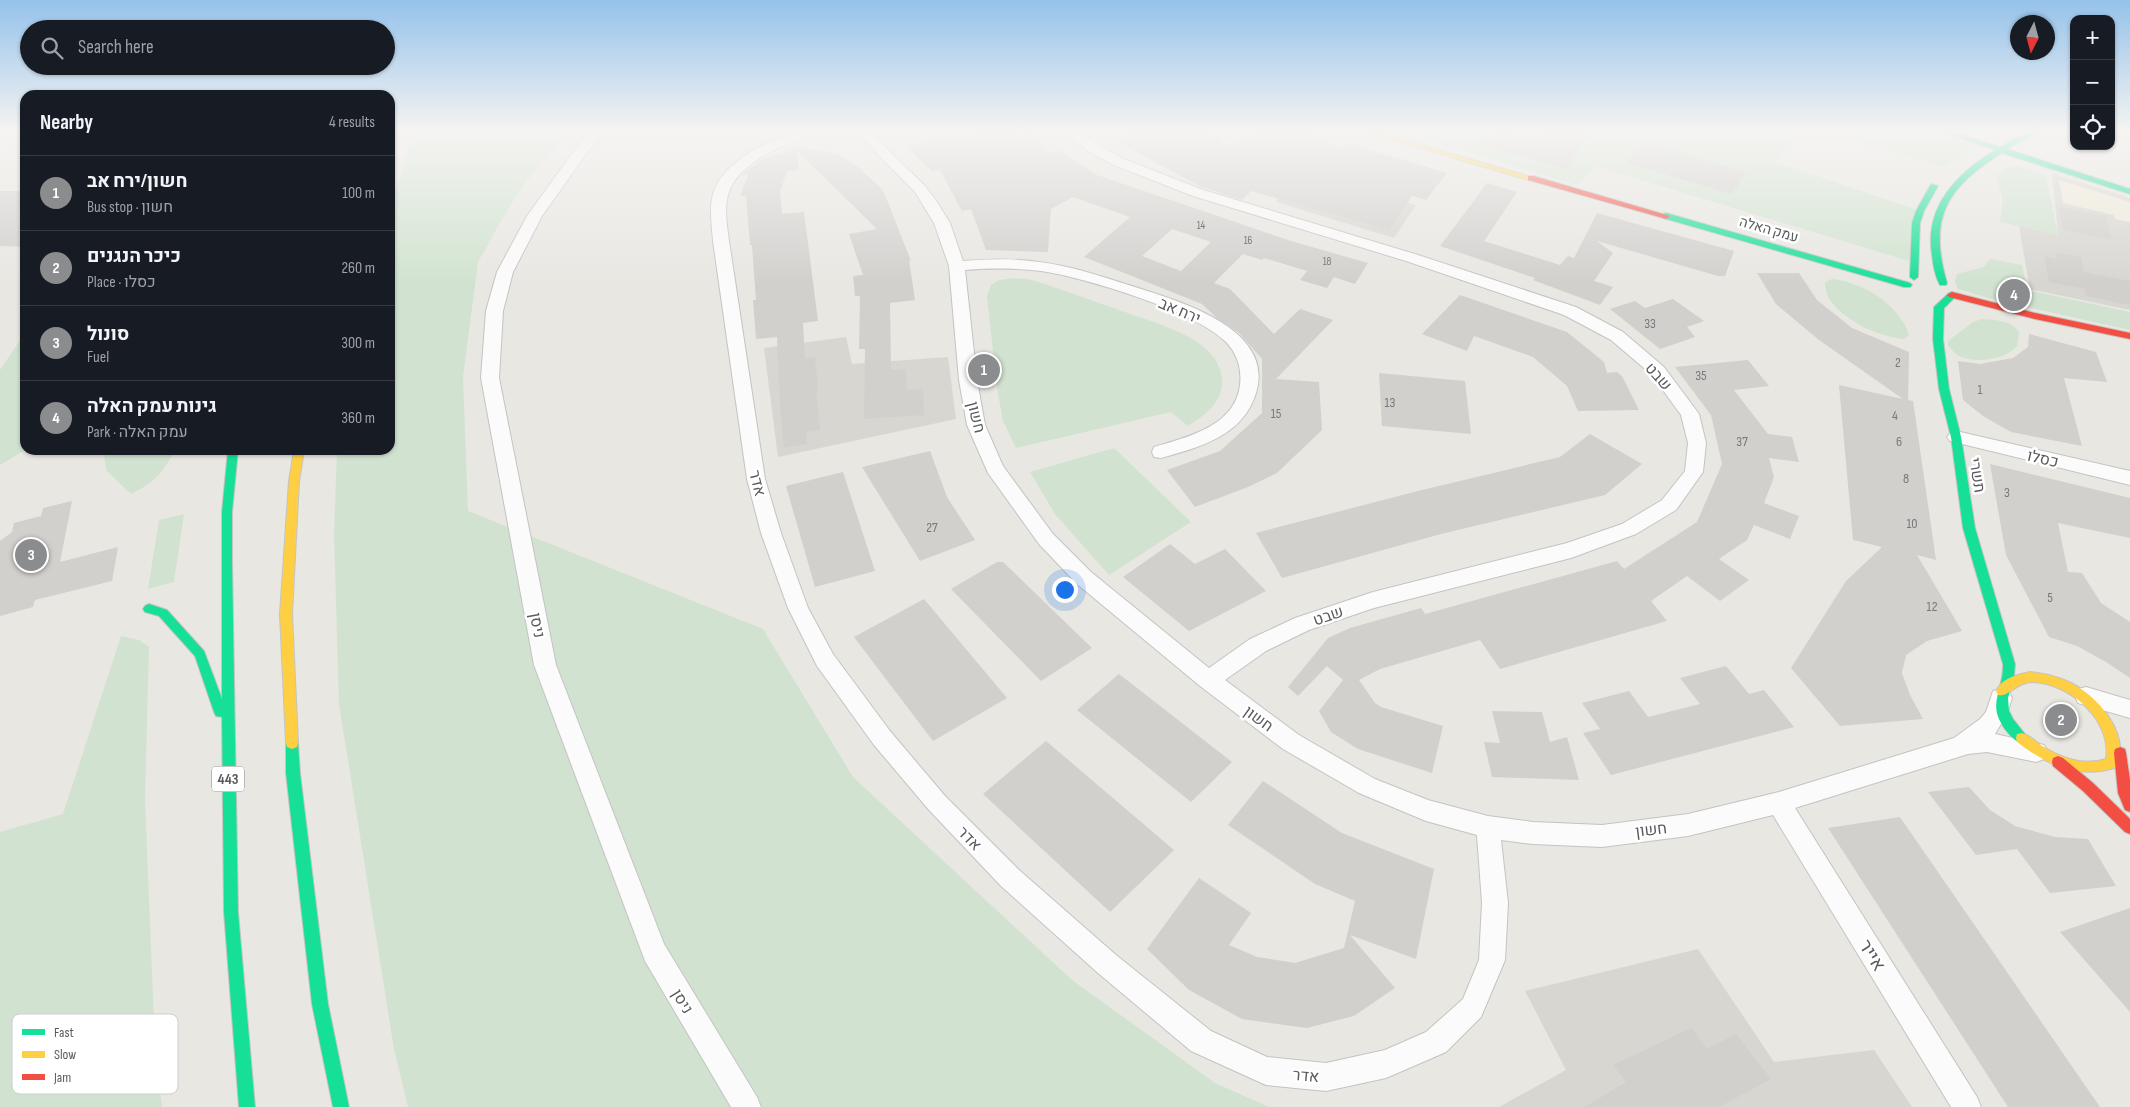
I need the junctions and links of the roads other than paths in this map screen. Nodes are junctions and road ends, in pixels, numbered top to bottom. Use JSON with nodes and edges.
{"nodes":[{"id":1,"x":556,"y":182,"type":"edge"},
{"id":2,"x":726,"y":182,"type":"edge"},
{"id":3,"x":909,"y":182,"type":"edge"},
{"id":4,"x":1169,"y":182,"type":"edge"},
{"id":5,"x":1546,"y":182,"type":"edge"},
{"id":6,"x":1937,"y":182,"type":"edge"},
{"id":7,"x":1962,"y":182,"type":"edge"},
{"id":8,"x":2100,"y":182,"type":"edge"},
{"id":9,"x":2130,"y":192,"type":"edge"},
{"id":10,"x":956,"y":266,"type":"junction"},
{"id":11,"x":1943,"y":283,"type":"junction"},
{"id":12,"x":1912,"y":285,"type":"junction"},
{"id":13,"x":1949,"y":297,"type":"junction"},
{"id":14,"x":1927,"y":299,"type":"dead end"},
{"id":15,"x":1928,"y":313,"type":"dead end"},
{"id":16,"x":2130,"y":336,"type":"edge"},
{"id":17,"x":1938,"y":339,"type":"junction"},
{"id":18,"x":1956,"y":437,"type":"junction"},
{"id":19,"x":1161,"y":452,"type":"dead end"},
{"id":20,"x":233,"y":455,"type":"edge"},
{"id":21,"x":298,"y":455,"type":"edge"},
{"id":22,"x":2130,"y":478,"type":"edge"},
{"id":23,"x":149,"y":609,"type":"dead end"},
{"id":24,"x":1996,"y":614,"type":"junction"},
{"id":25,"x":2013,"y":640,"type":"dead end"},
{"id":26,"x":2035,"y":665,"type":"dead end"},
{"id":27,"x":1208,"y":680,"type":"junction"},
{"id":28,"x":2074,"y":691,"type":"junction"},
{"id":29,"x":2002,"y":694,"type":"junction"},
{"id":30,"x":2130,"y":709,"type":"edge"},
{"id":31,"x":228,"y":736,"type":"junction"},
{"id":32,"x":2124,"y":741,"type":"edge"},
{"id":33,"x":1954,"y":748,"type":"junction"},
{"id":34,"x":2050,"y":757,"type":"junction"},
{"id":35,"x":1779,"y":803,"type":"junction"},
{"id":36,"x":2130,"y":806,"type":"edge"},
{"id":37,"x":1488,"y":828,"type":"junction"},
{"id":38,"x":2130,"y":828,"type":"edge"},
{"id":39,"x":247,"y":1107,"type":"edge"},
{"id":40,"x":341,"y":1107,"type":"edge"},
{"id":41,"x":747,"y":1107,"type":"edge"},
{"id":42,"x":1967,"y":1107,"type":"edge"}],
"edges":[{"from":1,"to":41,"type":"street","name":"ניסן"},
{"from":2,"to":37,"type":"street","name":"אדר"},
{"from":3,"to":10,"type":"street","name":"חשון"},
{"from":4,"to":27,"type":"street","name":"שבט"},
{"from":5,"to":12,"type":"main road","name":"עמק האלה"},
{"from":6,"to":12,"type":"main road"},
{"from":7,"to":11,"type":"main road"},
{"from":8,"to":9,"type":"main road"},
{"from":10,"to":19,"type":"street","name":"ירח אב"},
{"from":10,"to":27,"type":"street","name":"חשון"},
{"from":11,"to":12,"type":"main road","name":"עמק האלה"},
{"from":11,"to":13,"type":"main road"},
{"from":13,"to":14,"type":"main road"},
{"from":13,"to":16,"type":"main road"},
{"from":13,"to":17,"type":"main road","name":"תשרי"},
{"from":15,"to":17,"type":"main road","name":"תשרי"},
{"from":17,"to":18,"type":"main road","name":"תשרי"},
{"from":18,"to":22,"type":"street","name":"כסלו"},
{"from":18,"to":24,"type":"main road","name":"תשרי"},
{"from":20,"to":31,"type":"main road","number":"443"},
{"from":21,"to":40,"type":"main road"},
{"from":23,"to":31,"type":"main road"},
{"from":24,"to":25,"type":"main road","name":"תשרי"},
{"from":24,"to":29,"type":"main road","name":"תשרי"},
{"from":26,"to":28,"type":"main road"},
{"from":27,"to":37,"type":"street","name":"חשון"},
{"from":28,"to":29,"type":"main road"},
{"from":28,"to":30,"type":"street"},
{"from":28,"to":32,"type":"main road"},
{"from":29,"to":33,"type":"street","name":"חשון"},
{"from":29,"to":34,"type":"main road"},
{"from":31,"to":39,"type":"main road","number":"443"},
{"from":32,"to":34,"type":"main road"},
{"from":32,"to":36,"type":"main road"},
{"from":33,"to":34,"type":"street","name":"חשון"},
{"from":33,"to":35,"type":"street","name":"חשון"},
{"from":34,"to":38,"type":"main road"},
{"from":35,"to":37,"type":"street","name":"חשון"},
{"from":35,"to":42,"type":"street","name":"אייר"}]}
